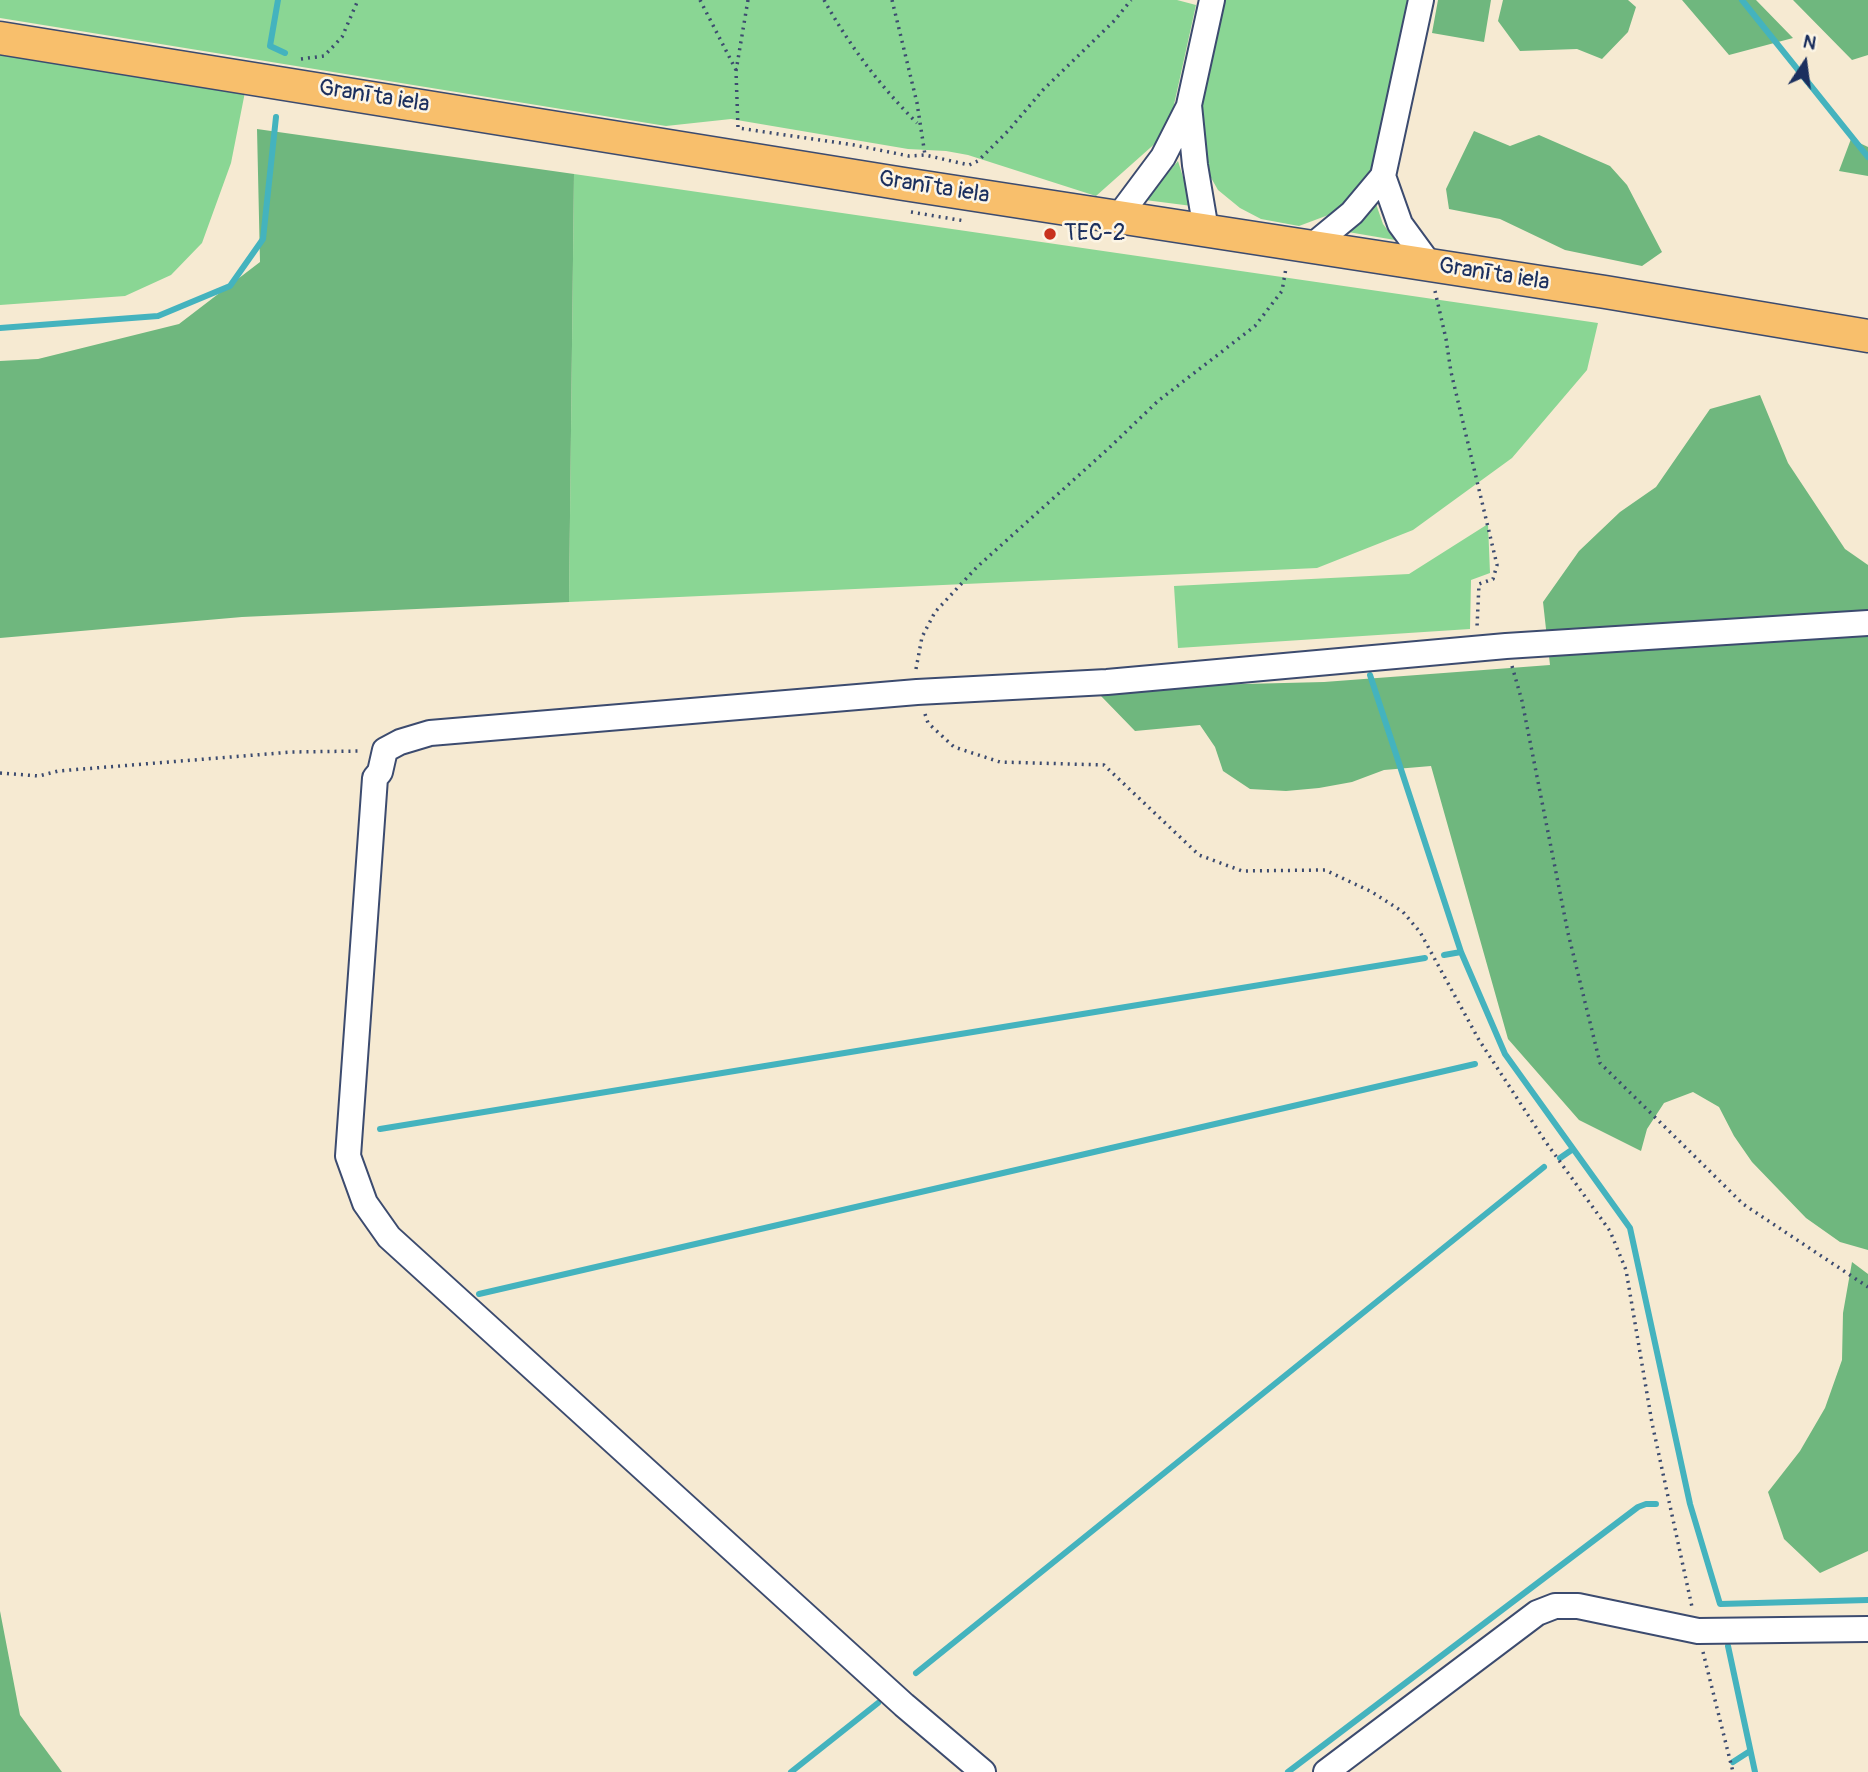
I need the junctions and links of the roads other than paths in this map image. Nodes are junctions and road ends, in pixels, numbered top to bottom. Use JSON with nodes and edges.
{"nodes":[{"id":1,"x":1212,"y":0,"type":"edge"},
{"id":2,"x":1422,"y":0,"type":"edge"},
{"id":3,"x":0,"y":38,"type":"edge"},
{"id":4,"x":1189,"y":105,"type":"junction"},
{"id":5,"x":1382,"y":176,"type":"junction"},
{"id":6,"x":1119,"y":216,"type":"junction"},
{"id":7,"x":1206,"y":230,"type":"junction"},
{"id":8,"x":1301,"y":244,"type":"junction"},
{"id":9,"x":1430,"y":265,"type":"junction"},
{"id":10,"x":1868,"y":336,"type":"edge"},
{"id":11,"x":1868,"y":623,"type":"edge"},
{"id":12,"x":1868,"y":1629,"type":"edge"},
{"id":13,"x":983,"y":1772,"type":"edge"},
{"id":14,"x":1326,"y":1772,"type":"edge"}],
"edges":[{"from":1,"to":4,"type":"street"},
{"from":2,"to":5,"type":"street"},
{"from":3,"to":6,"type":"main road","name":"Granīta iela"},
{"from":4,"to":6,"type":"street"},
{"from":4,"to":7,"type":"street"},
{"from":5,"to":8,"type":"street"},
{"from":5,"to":9,"type":"street"},
{"from":6,"to":7,"type":"main road","name":"Granīta iela"},
{"from":7,"to":8,"type":"main road","name":"Granīta iela"},
{"from":8,"to":9,"type":"main road","name":"Granīta iela"},
{"from":9,"to":10,"type":"main road","name":"Granīta iela"},
{"from":11,"to":13,"type":"street"},
{"from":12,"to":14,"type":"street"}]}
